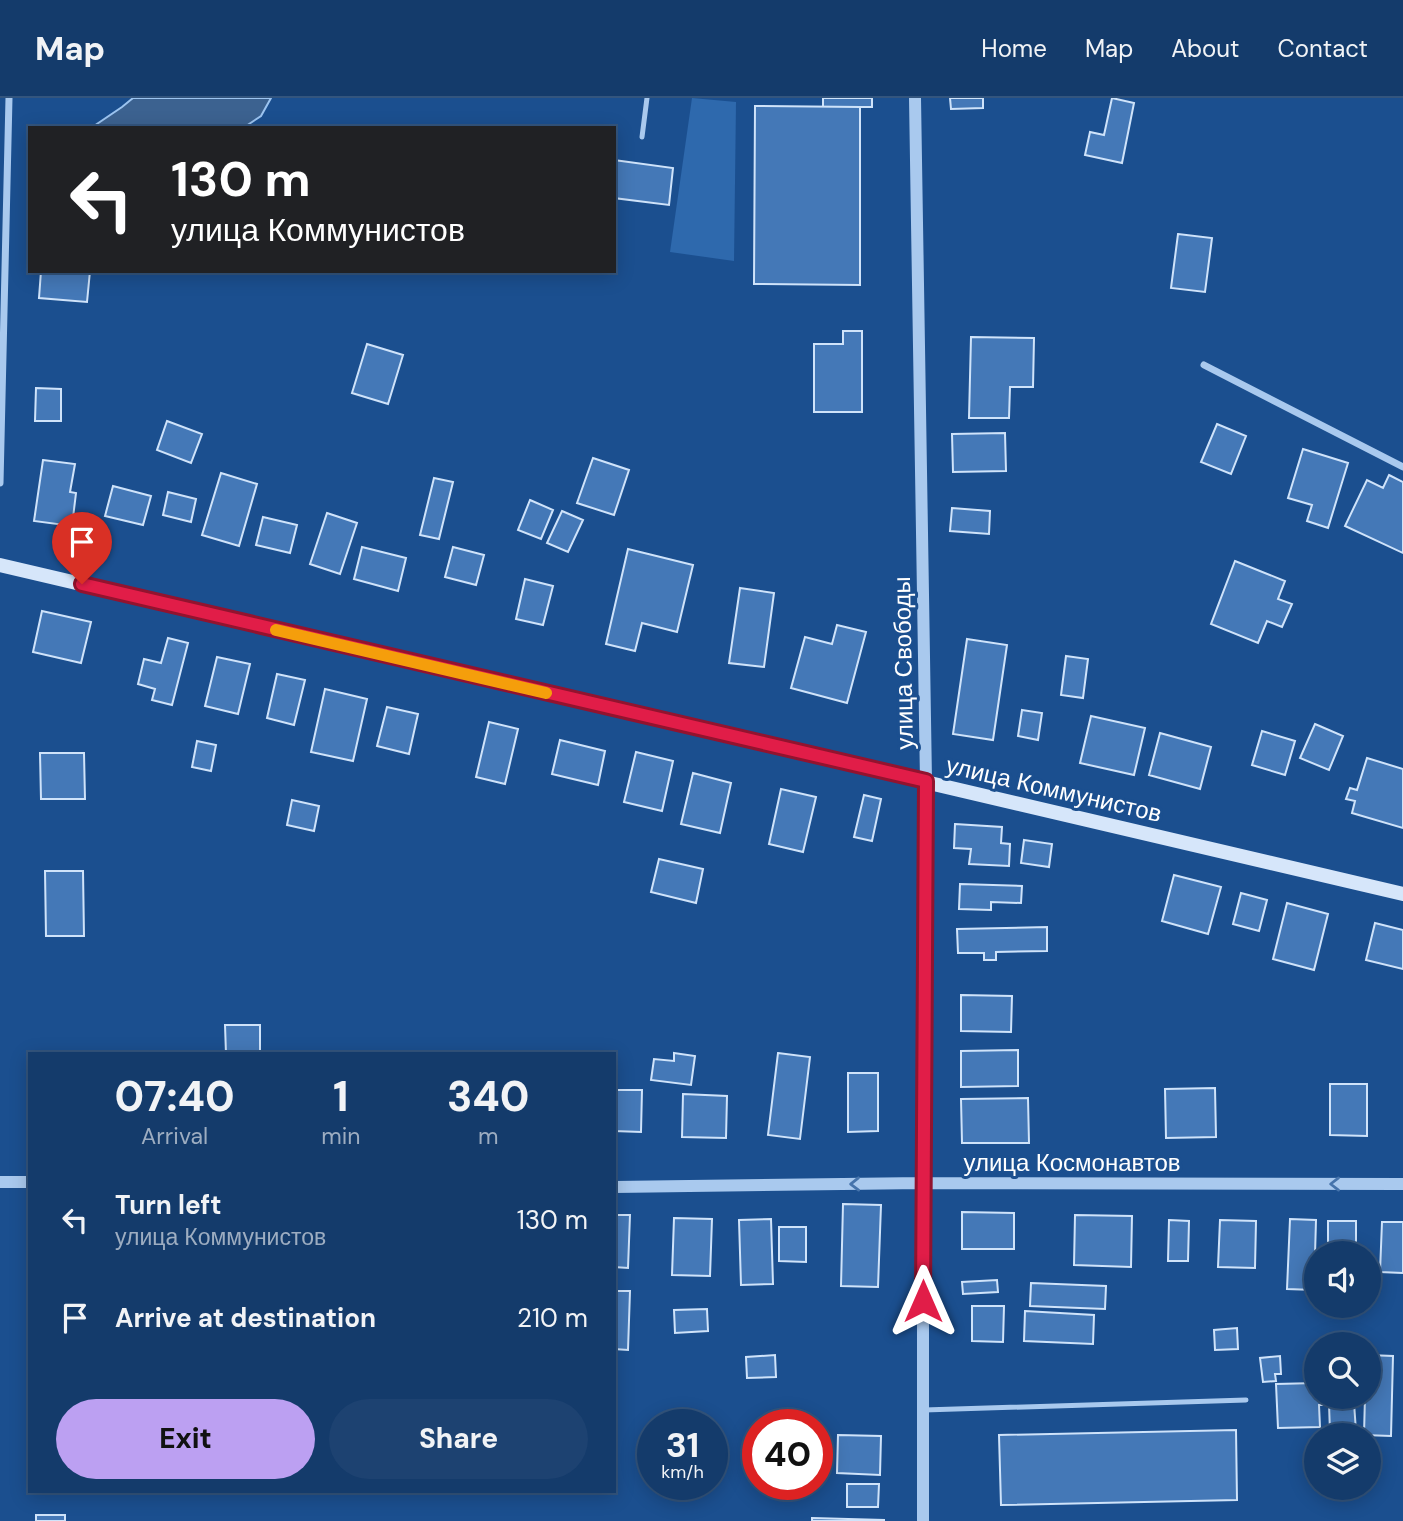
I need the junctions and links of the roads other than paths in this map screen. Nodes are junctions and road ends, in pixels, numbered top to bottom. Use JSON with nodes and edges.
{"nodes":[{"id":1,"x":9,"y":98,"type":"edge"},
{"id":2,"x":647,"y":98,"type":"edge"},
{"id":3,"x":915,"y":98,"type":"edge"},
{"id":4,"x":642,"y":137,"type":"dead end"},
{"id":5,"x":1204,"y":365,"type":"dead end"},
{"id":6,"x":1403,"y":467,"type":"edge"},
{"id":7,"x":0,"y":483,"type":"edge"},
{"id":8,"x":0,"y":565,"type":"edge"},
{"id":9,"x":926,"y":781,"type":"junction"},
{"id":10,"x":1403,"y":894,"type":"edge"},
{"id":11,"x":0,"y":1182,"type":"edge"},
{"id":12,"x":28,"y":1182,"type":"edge"},
{"id":13,"x":923,"y":1183,"type":"junction"},
{"id":14,"x":1403,"y":1184,"type":"edge"},
{"id":15,"x":616,"y":1187,"type":"edge"},
{"id":16,"x":1246,"y":1400,"type":"dead end"},
{"id":17,"x":924,"y":1410,"type":"junction"},
{"id":18,"x":923,"y":1521,"type":"edge"}],
"edges":[{"from":1,"to":7,"type":"street"},
{"from":2,"to":4,"type":"lane"},
{"from":3,"to":9,"type":"street","name":"улица Свободы"},
{"from":5,"to":6,"type":"street"},
{"from":8,"to":9,"type":"main road","name":"улица Коммунистов"},
{"from":9,"to":10,"type":"main road","name":"улица Коммунистов"},
{"from":9,"to":13,"type":"street","name":"улица Свободы"},
{"from":11,"to":12,"type":"street"},
{"from":14,"to":13,"type":"street","name":"улица Космонавтов","one_way":true},
{"from":13,"to":15,"type":"street","name":"улица Космонавтов","one_way":true},
{"from":13,"to":17,"type":"street","name":"улица Свободы"},
{"from":16,"to":17,"type":"lane"},
{"from":17,"to":18,"type":"street","name":"улица Свободы"}]}
